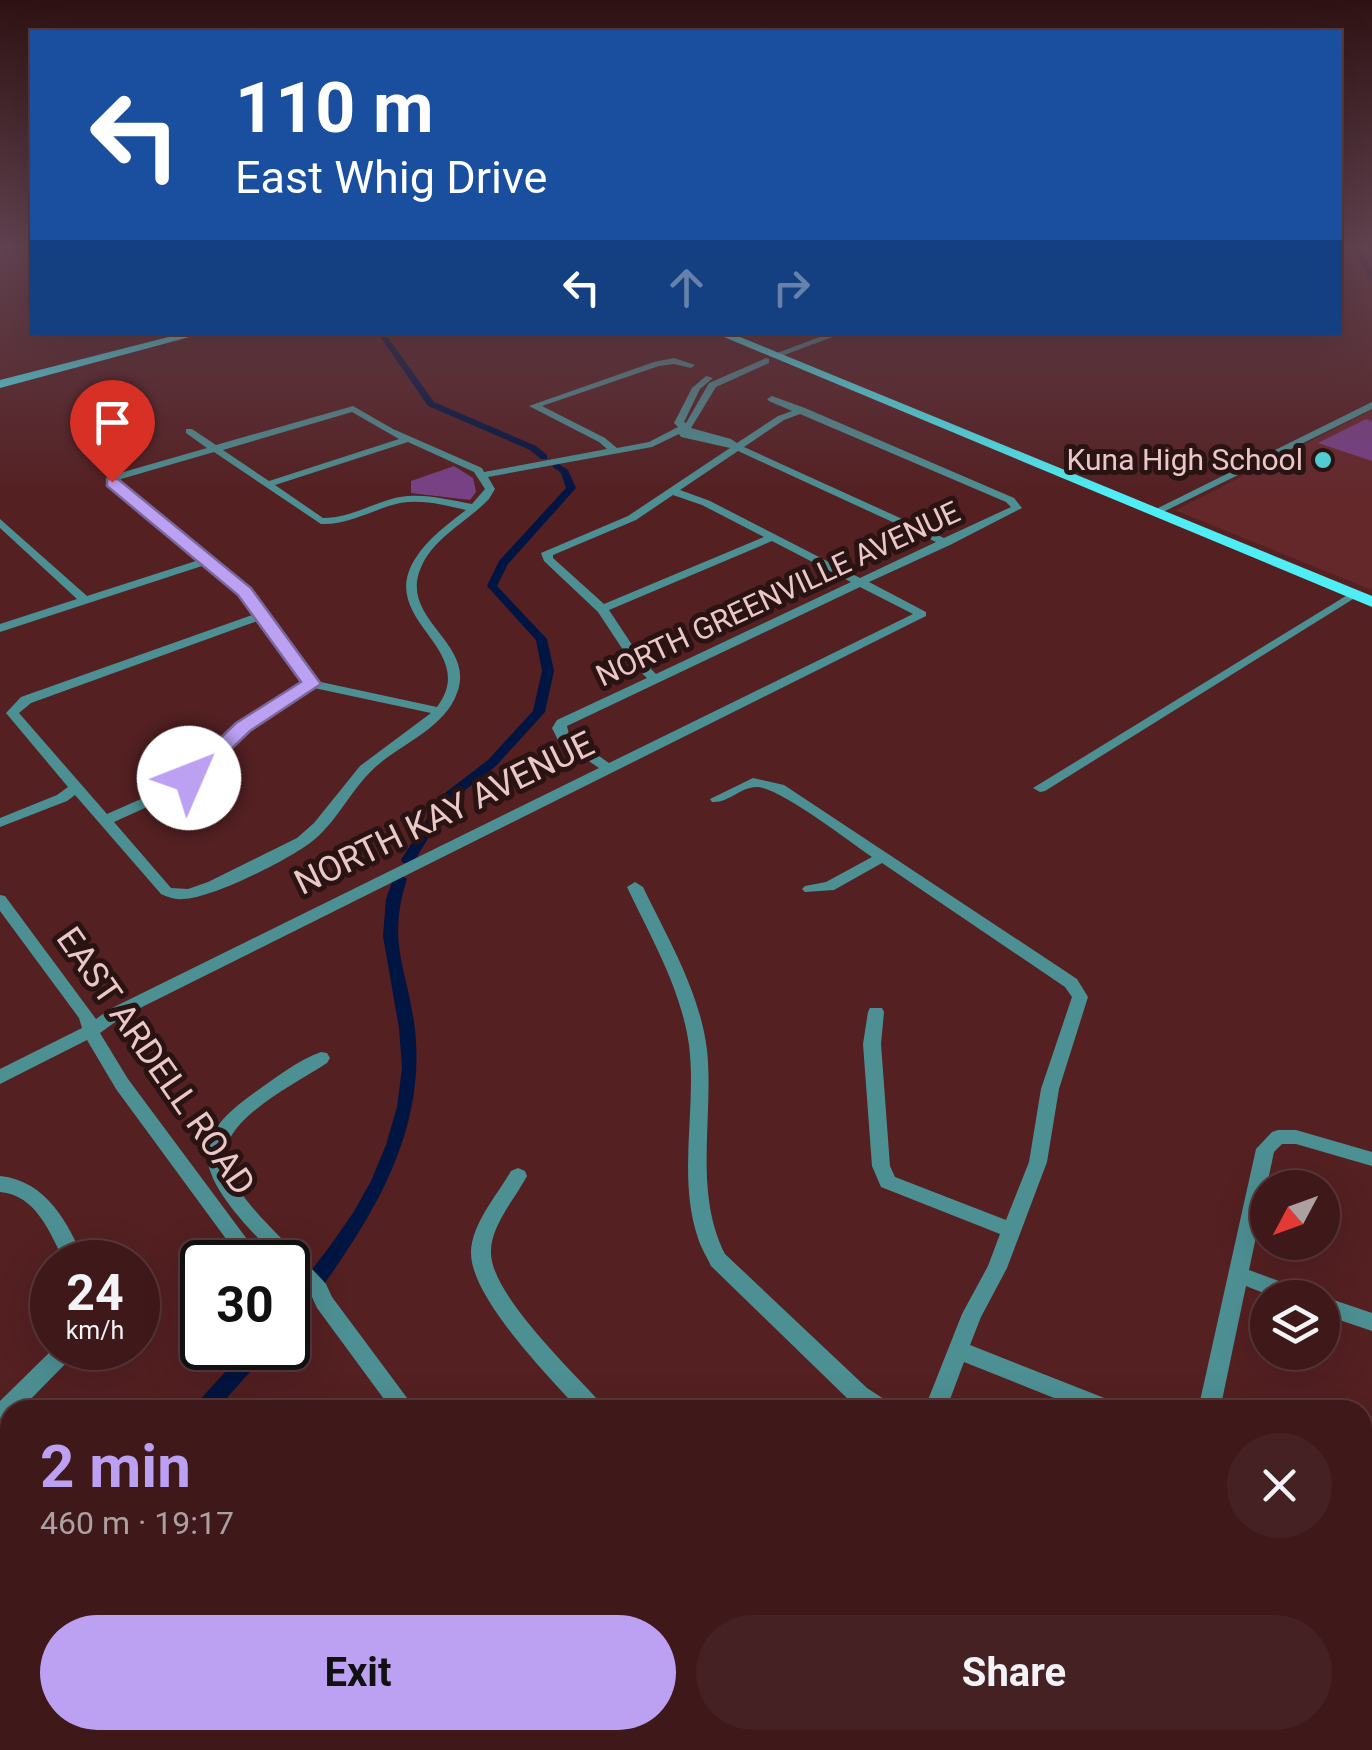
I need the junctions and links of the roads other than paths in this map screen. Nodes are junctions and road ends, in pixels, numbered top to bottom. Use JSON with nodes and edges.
{"nodes":[{"id":1,"x":190,"y":335,"type":"edge"},
{"id":2,"x":723,"y":335,"type":"edge"},
{"id":3,"x":834,"y":335,"type":"edge"},
{"id":4,"x":772,"y":358,"type":"junction"},
{"id":5,"x":691,"y":365,"type":"dead end"},
{"id":6,"x":0,"y":384,"type":"edge"},
{"id":7,"x":772,"y":399,"type":"dead end"},
{"id":8,"x":1372,"y":405,"type":"edge"},
{"id":9,"x":802,"y":410,"type":"junction"},
{"id":10,"x":189,"y":431,"type":"dead end"},
{"id":11,"x":677,"y":431,"type":"junction"},
{"id":12,"x":408,"y":439,"type":"junction"},
{"id":13,"x":733,"y":446,"type":"junction"},
{"id":14,"x":212,"y":448,"type":"junction"},
{"id":15,"x":613,"y":449,"type":"junction"},
{"id":16,"x":490,"y":474,"type":"junction"},
{"id":17,"x":266,"y":485,"type":"junction"},
{"id":18,"x":672,"y":492,"type":"junction"},
{"id":19,"x":474,"y":508,"type":"junction"},
{"id":20,"x":1154,"y":512,"type":"junction"},
{"id":21,"x":0,"y":522,"type":"edge"},
{"id":22,"x":773,"y":538,"type":"junction"},
{"id":23,"x":946,"y":543,"type":"junction"},
{"id":24,"x":207,"y":560,"type":"junction"},
{"id":25,"x":860,"y":583,"type":"junction"},
{"id":26,"x":1354,"y":594,"type":"junction"},
{"id":27,"x":85,"y":600,"type":"junction"},
{"id":28,"x":1372,"y":602,"type":"edge"},
{"id":29,"x":602,"y":609,"type":"junction"},
{"id":30,"x":260,"y":616,"type":"junction"},
{"id":31,"x":0,"y":628,"type":"edge"},
{"id":32,"x":655,"y":678,"type":"junction"},
{"id":33,"x":312,"y":684,"type":"junction"},
{"id":34,"x":439,"y":710,"type":"junction"},
{"id":35,"x":607,"y":768,"type":"junction"},
{"id":36,"x":75,"y":788,"type":"junction"},
{"id":37,"x":1040,"y":788,"type":"dead end"},
{"id":38,"x":717,"y":799,"type":"dead end"},
{"id":39,"x":0,"y":812,"type":"edge"},
{"id":40,"x":104,"y":820,"type":"junction"},
{"id":41,"x":0,"y":823,"type":"edge"},
{"id":42,"x":882,"y":857,"type":"junction"},
{"id":43,"x":635,"y":887,"type":"dead end"},
{"id":44,"x":810,"y":888,"type":"dead end"},
{"id":45,"x":0,"y":900,"type":"edge"},
{"id":46,"x":876,"y":1012,"type":"dead end"},
{"id":47,"x":89,"y":1032,"type":"junction"},
{"id":48,"x":321,"y":1058,"type":"dead end"},
{"id":49,"x":0,"y":1077,"type":"edge"},
{"id":50,"x":1372,"y":1159,"type":"edge"},
{"id":51,"x":518,"y":1176,"type":"dead end"},
{"id":52,"x":6,"y":1184,"type":"edge"},
{"id":53,"x":1011,"y":1230,"type":"junction"},
{"id":54,"x":61,"y":1240,"type":"edge"},
{"id":55,"x":238,"y":1240,"type":"edge"},
{"id":56,"x":1238,"y":1276,"type":"junction"},
{"id":57,"x":1250,"y":1280,"type":"edge"},
{"id":58,"x":1340,"y":1311,"type":"edge"},
{"id":59,"x":1372,"y":1322,"type":"edge"},
{"id":60,"x":958,"y":1350,"type":"junction"},
{"id":61,"x":45,"y":1370,"type":"edge"},
{"id":62,"x":16,"y":1400,"type":"edge"},
{"id":63,"x":398,"y":1400,"type":"edge"},
{"id":64,"x":584,"y":1400,"type":"edge"},
{"id":65,"x":869,"y":1400,"type":"edge"},
{"id":66,"x":939,"y":1400,"type":"edge"},
{"id":67,"x":1084,"y":1400,"type":"edge"},
{"id":68,"x":1211,"y":1400,"type":"edge"}],
"edges":[{"from":1,"to":6,"type":"main road"},
{"from":2,"to":4,"type":"main road"},
{"from":3,"to":4,"type":"street"},
{"from":4,"to":11,"type":"street"},
{"from":4,"to":20,"type":"main road"},
{"from":5,"to":15,"type":"street"},
{"from":7,"to":9,"type":"street"},
{"from":8,"to":20,"type":"street"},
{"from":9,"to":13,"type":"street"},
{"from":9,"to":23,"type":"street","name":"NORTH GREENVILLE AVENUE"},
{"from":10,"to":14,"type":"street"},
{"from":11,"to":13,"type":"street"},
{"from":11,"to":15,"type":"street"},
{"from":12,"to":14,"type":"street"},
{"from":12,"to":16,"type":"street"},
{"from":12,"to":17,"type":"street"},
{"from":13,"to":18,"type":"street"},
{"from":13,"to":23,"type":"street"},
{"from":14,"to":17,"type":"street"},
{"from":14,"to":24,"type":"street"},
{"from":15,"to":16,"type":"street"},
{"from":16,"to":19,"type":"street"},
{"from":17,"to":19,"type":"street"},
{"from":18,"to":22,"type":"street"},
{"from":18,"to":29,"type":"street"},
{"from":19,"to":34,"type":"street"},
{"from":20,"to":26,"type":"main road"},
{"from":21,"to":27,"type":"street"},
{"from":22,"to":25,"type":"street"},
{"from":22,"to":29,"type":"street"},
{"from":23,"to":25,"type":"street","name":"NORTH GREENVILLE AVENUE"},
{"from":24,"to":27,"type":"street"},
{"from":24,"to":30,"type":"street"},
{"from":25,"to":32,"type":"street","name":"NORTH GREENVILLE AVENUE"},
{"from":25,"to":35,"type":"street","name":"NORTH KAY AVENUE"},
{"from":26,"to":28,"type":"main road"},
{"from":26,"to":37,"type":"street"},
{"from":27,"to":31,"type":"street"},
{"from":29,"to":32,"type":"street"},
{"from":30,"to":33,"type":"street"},
{"from":30,"to":36,"type":"street"},
{"from":32,"to":35,"type":"street","name":"NORTH GREENVILLE AVENUE"},
{"from":33,"to":34,"type":"street"},
{"from":33,"to":40,"type":"street"},
{"from":34,"to":40,"type":"street"},
{"from":35,"to":47,"type":"street","name":"NORTH KAY AVENUE"},
{"from":36,"to":39,"type":"street"},
{"from":36,"to":40,"type":"street"},
{"from":36,"to":41,"type":"street"},
{"from":38,"to":42,"type":"street"},
{"from":42,"to":44,"type":"street"},
{"from":42,"to":53,"type":"street"},
{"from":43,"to":65,"type":"street"},
{"from":45,"to":47,"type":"street","name":"EAST ARDELL ROAD"},
{"from":46,"to":53,"type":"street"},
{"from":47,"to":49,"type":"street","name":"NORTH KAY AVENUE"},
{"from":47,"to":55,"type":"street","name":"EAST ARDELL ROAD"},
{"from":48,"to":63,"type":"street"},
{"from":50,"to":56,"type":"street"},
{"from":51,"to":64,"type":"street"},
{"from":52,"to":54,"type":"street"},
{"from":53,"to":60,"type":"street"},
{"from":56,"to":57,"type":"street"},
{"from":56,"to":68,"type":"street"},
{"from":58,"to":59,"type":"street"},
{"from":60,"to":66,"type":"street"},
{"from":60,"to":67,"type":"street"},
{"from":61,"to":62,"type":"street"}]}
